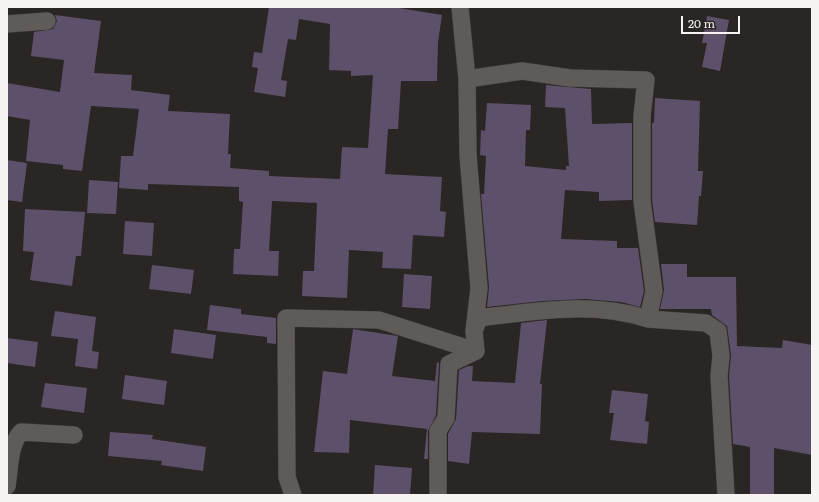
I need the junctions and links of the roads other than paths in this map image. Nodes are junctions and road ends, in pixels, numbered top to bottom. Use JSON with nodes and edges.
{"nodes":[{"id":1,"x":460,"y":7,"type":"edge"},
{"id":2,"x":47,"y":21,"type":"dead end"},
{"id":3,"x":7,"y":24,"type":"edge"},
{"id":4,"x":467,"y":79,"type":"junction"},
{"id":5,"x":648,"y":319,"type":"junction"},
{"id":6,"x":474,"y":331,"type":"junction"},
{"id":7,"x":476,"y":351,"type":"junction"},
{"id":8,"x":74,"y":435,"type":"dead end"},
{"id":9,"x":7,"y":486,"type":"edge"},
{"id":10,"x":293,"y":495,"type":"edge"},
{"id":11,"x":438,"y":495,"type":"edge"},
{"id":12,"x":726,"y":495,"type":"edge"}],
"edges":[{"from":1,"to":4,"type":"street"},
{"from":2,"to":3,"type":"street"},
{"from":4,"to":5,"type":"street"},
{"from":4,"to":6,"type":"street"},
{"from":5,"to":6,"type":"street"},
{"from":5,"to":12,"type":"street"},
{"from":6,"to":7,"type":"street"},
{"from":7,"to":10,"type":"street"},
{"from":7,"to":11,"type":"street"},
{"from":8,"to":9,"type":"street"}]}
